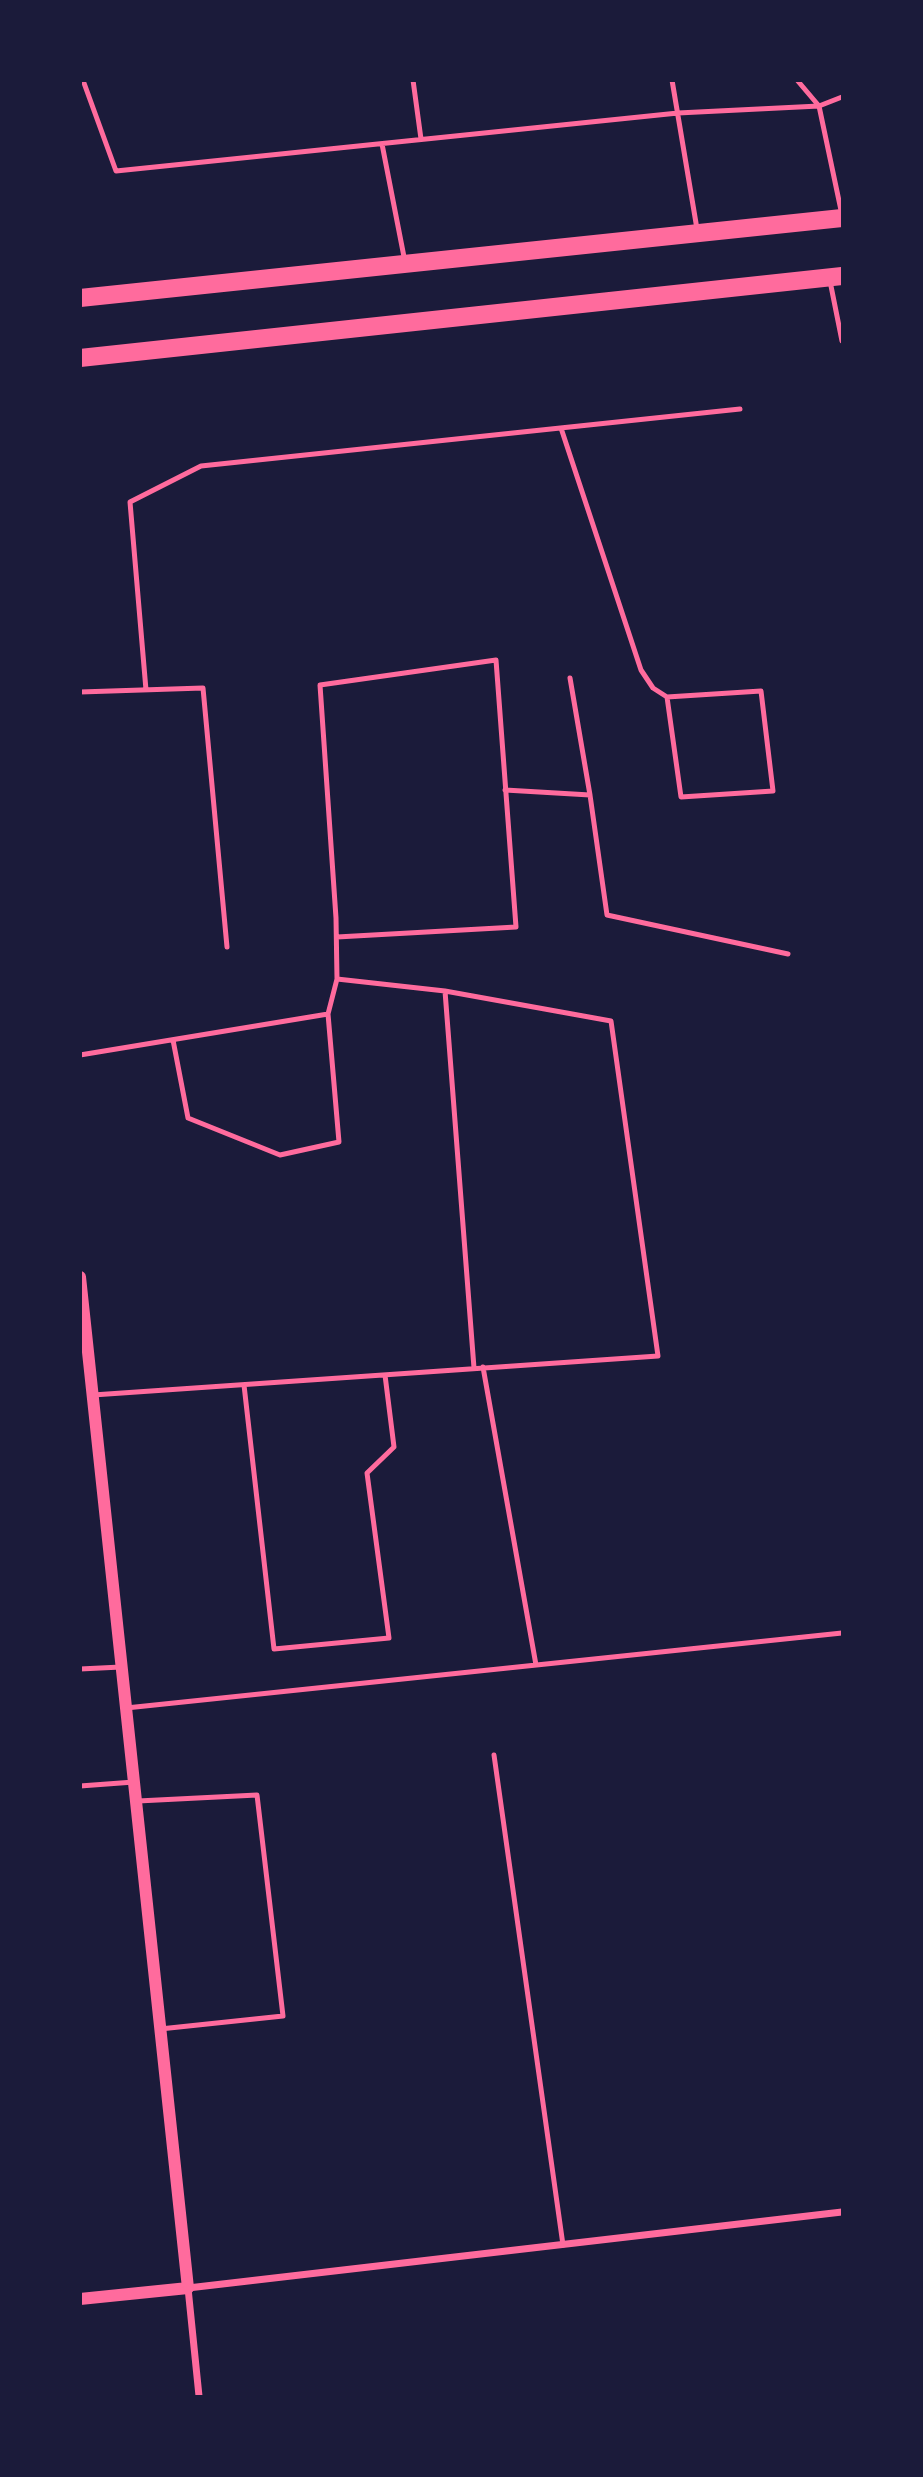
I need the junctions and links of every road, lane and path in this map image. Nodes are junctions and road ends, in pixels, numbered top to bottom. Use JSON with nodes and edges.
{"nodes":[{"id":1,"x":413,"y":80,"type":"edge"},
{"id":2,"x":672,"y":80,"type":"edge"},
{"id":3,"x":797,"y":80,"type":"edge"},
{"id":4,"x":84,"y":83,"type":"dead end"},
{"id":5,"x":842,"y":97,"type":"edge"},
{"id":6,"x":819,"y":106,"type":"junction"},
{"id":7,"x":678,"y":113,"type":"junction"},
{"id":8,"x":421,"y":139,"type":"junction"},
{"id":9,"x":382,"y":144,"type":"junction"},
{"id":10,"x":842,"y":218,"type":"edge"},
{"id":11,"x":698,"y":234,"type":"junction"},
{"id":12,"x":406,"y":265,"type":"junction"},
{"id":13,"x":836,"y":277,"type":"edge"},
{"id":14,"x":80,"y":298,"type":"edge"},
{"id":15,"x":842,"y":341,"type":"edge"},
{"id":16,"x":80,"y":358,"type":"edge"},
{"id":17,"x":740,"y":409,"type":"dead end"},
{"id":18,"x":561,"y":428,"type":"junction"},
{"id":19,"x":570,"y":678,"type":"dead end"},
{"id":20,"x":146,"y":690,"type":"junction"},
{"id":21,"x":80,"y":692,"type":"edge"},
{"id":22,"x":667,"y":697,"type":"junction"},
{"id":23,"x":505,"y":790,"type":"junction"},
{"id":24,"x":590,"y":795,"type":"junction"},
{"id":25,"x":337,"y":937,"type":"junction"},
{"id":26,"x":227,"y":947,"type":"dead end"},
{"id":27,"x":788,"y":954,"type":"dead end"},
{"id":28,"x":337,"y":979,"type":"junction"},
{"id":29,"x":445,"y":991,"type":"junction"},
{"id":30,"x":328,"y":1014,"type":"junction"},
{"id":31,"x":173,"y":1040,"type":"junction"},
{"id":32,"x":80,"y":1055,"type":"edge"},
{"id":33,"x":80,"y":1277,"type":"edge"},
{"id":34,"x":483,"y":1367,"type":"junction"},
{"id":35,"x":474,"y":1368,"type":"junction"},
{"id":36,"x":385,"y":1375,"type":"junction"},
{"id":37,"x":244,"y":1385,"type":"junction"},
{"id":38,"x":93,"y":1395,"type":"junction"},
{"id":39,"x":842,"y":1633,"type":"edge"},
{"id":40,"x":536,"y":1665,"type":"junction"},
{"id":41,"x":121,"y":1667,"type":"junction"},
{"id":42,"x":80,"y":1669,"type":"edge"},
{"id":43,"x":126,"y":1708,"type":"junction"},
{"id":44,"x":494,"y":1755,"type":"dead end"},
{"id":45,"x":134,"y":1782,"type":"junction"},
{"id":46,"x":80,"y":1786,"type":"edge"},
{"id":47,"x":136,"y":1801,"type":"junction"},
{"id":48,"x":160,"y":2029,"type":"junction"},
{"id":49,"x":842,"y":2213,"type":"edge"},
{"id":50,"x":563,"y":2245,"type":"junction"},
{"id":51,"x":188,"y":2288,"type":"junction"},
{"id":52,"x":80,"y":2299,"type":"edge"},
{"id":53,"x":199,"y":2396,"type":"edge"}],
"edges":[{"from":1,"to":8,"type":"lane"},
{"from":2,"to":7,"type":"lane"},
{"from":3,"to":6,"type":"lane"},
{"from":4,"to":9,"type":"lane"},
{"from":5,"to":6,"type":"lane"},
{"from":6,"to":7,"type":"lane"},
{"from":6,"to":10,"type":"lane"},
{"from":7,"to":8,"type":"lane"},
{"from":7,"to":11,"type":"lane"},
{"from":8,"to":9,"type":"lane"},
{"from":9,"to":12,"type":"lane"},
{"from":10,"to":11,"type":"main road"},
{"from":11,"to":12,"type":"main road"},
{"from":12,"to":14,"type":"main road"},
{"from":13,"to":15,"type":"lane"},
{"from":13,"to":16,"type":"main road"},
{"from":17,"to":18,"type":"lane"},
{"from":18,"to":20,"type":"lane"},
{"from":18,"to":22,"type":"lane"},
{"from":19,"to":24,"type":"lane"},
{"from":20,"to":21,"type":"lane"},
{"from":20,"to":26,"type":"lane"},
{"from":22,"to":22,"type":"lane"},
{"from":23,"to":24,"type":"lane"},
{"from":23,"to":25,"type":"lane"},
{"from":23,"to":25,"type":"lane"},
{"from":24,"to":27,"type":"lane"},
{"from":25,"to":28,"type":"lane"},
{"from":28,"to":29,"type":"lane"},
{"from":28,"to":30,"type":"lane"},
{"from":29,"to":34,"type":"lane"},
{"from":29,"to":35,"type":"lane"},
{"from":30,"to":31,"type":"lane"},
{"from":30,"to":31,"type":"lane"},
{"from":31,"to":32,"type":"lane"},
{"from":33,"to":38,"type":"street"},
{"from":34,"to":35,"type":"lane"},
{"from":34,"to":40,"type":"lane"},
{"from":35,"to":36,"type":"lane"},
{"from":36,"to":37,"type":"lane"},
{"from":36,"to":37,"type":"lane"},
{"from":37,"to":38,"type":"lane"},
{"from":38,"to":41,"type":"street"},
{"from":39,"to":40,"type":"lane"},
{"from":40,"to":43,"type":"lane"},
{"from":41,"to":42,"type":"lane"},
{"from":41,"to":43,"type":"street"},
{"from":43,"to":45,"type":"street"},
{"from":44,"to":50,"type":"lane"},
{"from":45,"to":46,"type":"lane"},
{"from":45,"to":47,"type":"street"},
{"from":47,"to":48,"type":"street"},
{"from":47,"to":48,"type":"lane"},
{"from":48,"to":51,"type":"street"},
{"from":49,"to":50,"type":"street"},
{"from":50,"to":51,"type":"street"},
{"from":51,"to":52,"type":"street"},
{"from":51,"to":53,"type":"street"}]}
